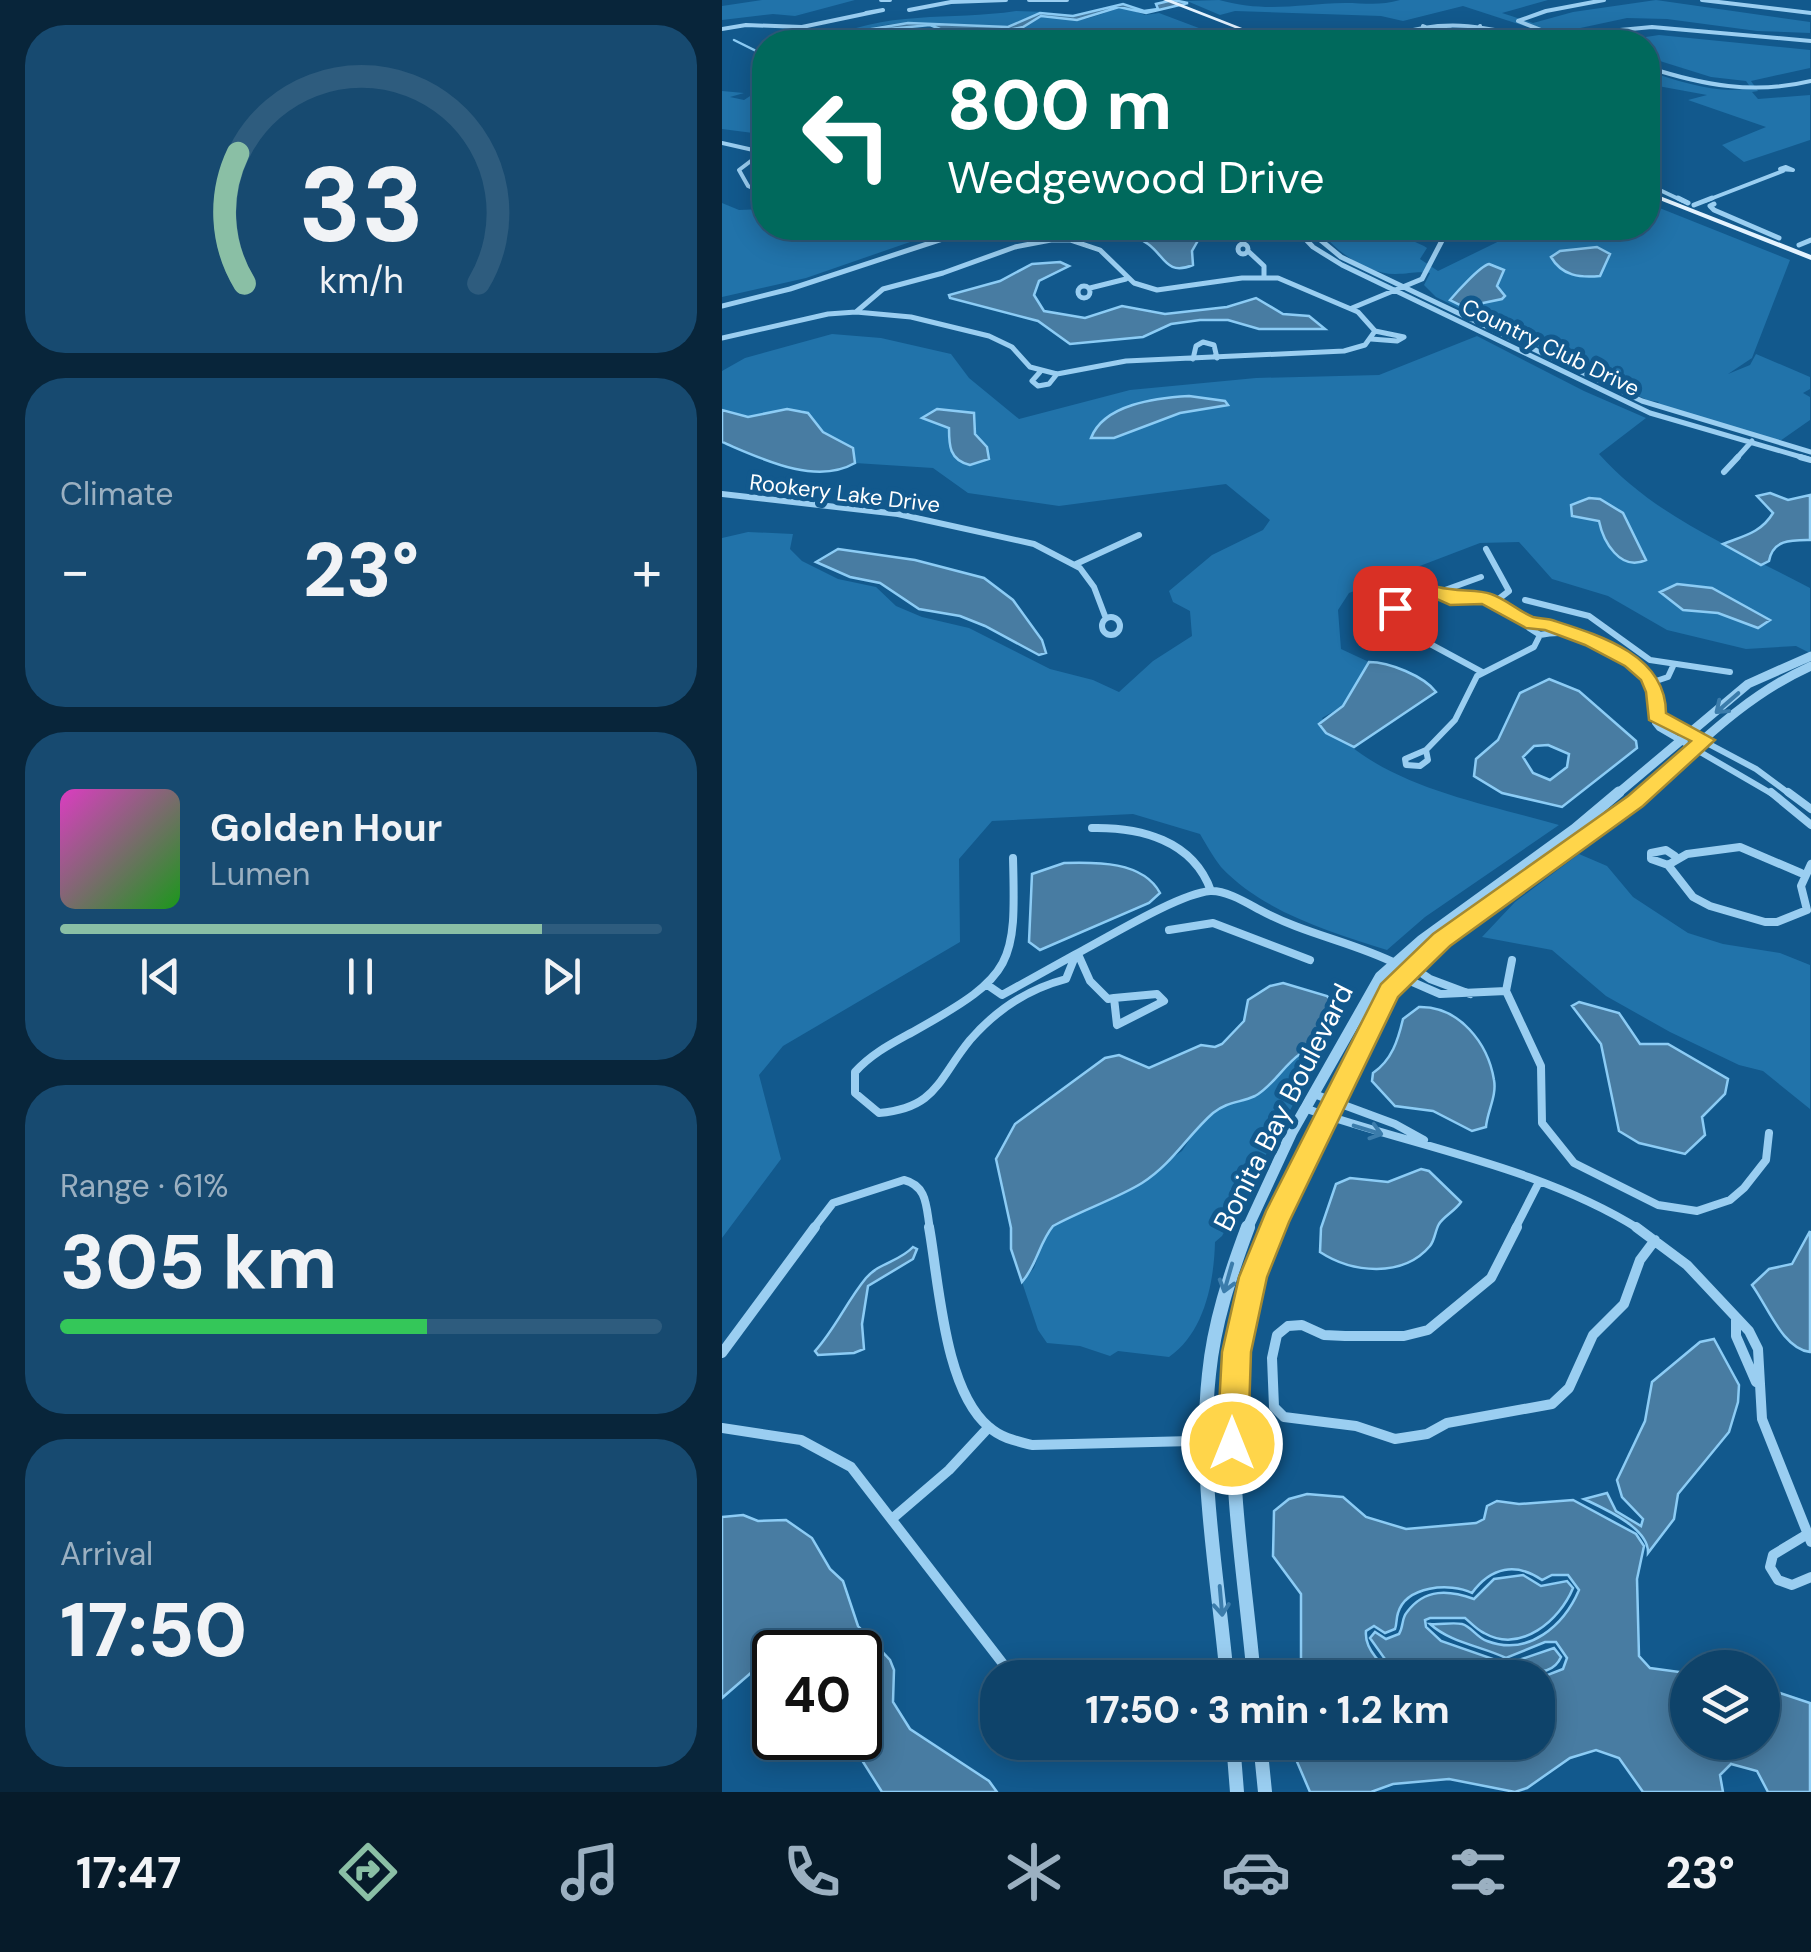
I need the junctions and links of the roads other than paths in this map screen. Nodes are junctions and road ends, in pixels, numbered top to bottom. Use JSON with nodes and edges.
{"nodes":[{"id":1,"x":881,"y":0,"type":"edge"},
{"id":2,"x":890,"y":0,"type":"edge"},
{"id":3,"x":1006,"y":0,"type":"edge"},
{"id":4,"x":1029,"y":0,"type":"edge"},
{"id":5,"x":1067,"y":0,"type":"edge"},
{"id":6,"x":1166,"y":0,"type":"edge"},
{"id":7,"x":1604,"y":0,"type":"edge"},
{"id":8,"x":1702,"y":0,"type":"edge"},
{"id":9,"x":1157,"y":1,"type":"edge"},
{"id":10,"x":1181,"y":8,"type":"junction"},
{"id":11,"x":909,"y":10,"type":"dead end"},
{"id":12,"x":866,"y":13,"type":"dead end"},
{"id":13,"x":1810,"y":13,"type":"edge"},
{"id":14,"x":1191,"y":14,"type":"junction"},
{"id":15,"x":1436,"y":24,"type":"junction"},
{"id":16,"x":1423,"y":26,"type":"junction"},
{"id":17,"x":1480,"y":26,"type":"junction"},
{"id":18,"x":722,"y":28,"type":"edge"},
{"id":19,"x":786,"y":30,"type":"edge"},
{"id":20,"x":795,"y":30,"type":"edge"},
{"id":21,"x":1232,"y":30,"type":"edge"},
{"id":22,"x":1241,"y":30,"type":"edge"},
{"id":23,"x":1242,"y":30,"type":"edge"},
{"id":24,"x":1410,"y":30,"type":"edge"},
{"id":25,"x":1433,"y":30,"type":"edge"},
{"id":26,"x":1453,"y":30,"type":"edge"},
{"id":27,"x":1479,"y":30,"type":"edge"},
{"id":28,"x":1495,"y":30,"type":"edge"},
{"id":29,"x":1542,"y":30,"type":"edge"},
{"id":30,"x":1618,"y":30,"type":"edge"},
{"id":31,"x":1810,"y":41,"type":"edge"},
{"id":32,"x":1660,"y":70,"type":"edge"},
{"id":33,"x":1810,"y":81,"type":"edge"},
{"id":34,"x":722,"y":144,"type":"edge"},
{"id":35,"x":752,"y":149,"type":"edge"},
{"id":36,"x":752,"y":160,"type":"edge"},
{"id":37,"x":1783,"y":171,"type":"dead end"},
{"id":38,"x":752,"y":187,"type":"edge"},
{"id":39,"x":1660,"y":192,"type":"edge"},
{"id":40,"x":1660,"y":193,"type":"edge"},
{"id":41,"x":1660,"y":193,"type":"edge"},
{"id":42,"x":1722,"y":198,"type":"junction"},
{"id":43,"x":1691,"y":204,"type":"junction"},
{"id":44,"x":1779,"y":238,"type":"junction"},
{"id":45,"x":924,"y":240,"type":"edge"},
{"id":46,"x":939,"y":240,"type":"edge"},
{"id":47,"x":1309,"y":240,"type":"edge"},
{"id":48,"x":1319,"y":240,"type":"edge"},
{"id":49,"x":1442,"y":240,"type":"edge"},
{"id":50,"x":1810,"y":240,"type":"edge"},
{"id":51,"x":1799,"y":246,"type":"junction"},
{"id":52,"x":1248,"y":252,"type":"dead end"},
{"id":53,"x":1810,"y":254,"type":"edge"},
{"id":54,"x":869,"y":263,"type":"junction"},
{"id":55,"x":1264,"y":276,"type":"junction"},
{"id":56,"x":1126,"y":280,"type":"junction"},
{"id":57,"x":1090,"y":288,"type":"dead end"},
{"id":58,"x":1396,"y":288,"type":"junction"},
{"id":59,"x":722,"y":306,"type":"edge"},
{"id":60,"x":1350,"y":308,"type":"junction"},
{"id":61,"x":856,"y":312,"type":"junction"},
{"id":62,"x":1375,"y":331,"type":"junction"},
{"id":63,"x":722,"y":338,"type":"edge"},
{"id":64,"x":1371,"y":339,"type":"junction"},
{"id":65,"x":1193,"y":358,"type":"junction"},
{"id":66,"x":1217,"y":358,"type":"junction"},
{"id":67,"x":1040,"y":372,"type":"junction"},
{"id":68,"x":1057,"y":374,"type":"junction"},
{"id":69,"x":1752,"y":440,"type":"junction"},
{"id":70,"x":1810,"y":456,"type":"edge"},
{"id":71,"x":1724,"y":472,"type":"dead end"},
{"id":72,"x":722,"y":494,"type":"edge"},
{"id":73,"x":1139,"y":535,"type":"dead end"},
{"id":74,"x":1486,"y":549,"type":"dead end"},
{"id":75,"x":1076,"y":564,"type":"junction"},
{"id":76,"x":1480,"y":577,"type":"dead end"},
{"id":77,"x":1438,"y":592,"type":"junction"},
{"id":78,"x":1525,"y":600,"type":"dead end"},
{"id":79,"x":1496,"y":602,"type":"junction"},
{"id":80,"x":1552,"y":607,"type":"junction"},
{"id":81,"x":1105,"y":616,"type":"dead end"},
{"id":82,"x":1540,"y":624,"type":"junction"},
{"id":83,"x":1558,"y":630,"type":"junction"},
{"id":84,"x":1540,"y":636,"type":"junction"},
{"id":85,"x":1810,"y":656,"type":"edge"},
{"id":86,"x":1674,"y":664,"type":"junction"},
{"id":87,"x":1810,"y":666,"type":"edge"},
{"id":88,"x":1482,"y":672,"type":"junction"},
{"id":89,"x":1730,"y":672,"type":"dead end"},
{"id":90,"x":1651,"y":680,"type":"junction"},
{"id":91,"x":1656,"y":716,"type":"junction"},
{"id":92,"x":1687,"y":737,"type":"junction"},
{"id":93,"x":1700,"y":744,"type":"junction"},
{"id":94,"x":1426,"y":750,"type":"dead end"},
{"id":95,"x":1810,"y":809,"type":"edge"},
{"id":96,"x":1810,"y":825,"type":"edge"},
{"id":97,"x":1092,"y":828,"type":"dead end"},
{"id":98,"x":1674,"y":856,"type":"junction"},
{"id":99,"x":1013,"y":858,"type":"dead end"},
{"id":100,"x":1810,"y":864,"type":"edge"},
{"id":101,"x":1668,"y":865,"type":"junction"},
{"id":102,"x":1801,"y":873,"type":"junction"},
{"id":103,"x":1211,"y":891,"type":"junction"},
{"id":104,"x":1808,"y":911,"type":"edge"},
{"id":105,"x":1290,"y":928,"type":"junction"},
{"id":106,"x":1169,"y":930,"type":"dead end"},
{"id":107,"x":1275,"y":945,"type":"junction"},
{"id":108,"x":1077,"y":954,"type":"junction"},
{"id":109,"x":1310,"y":960,"type":"dead end"},
{"id":110,"x":1512,"y":960,"type":"dead end"},
{"id":111,"x":1395,"y":964,"type":"junction"},
{"id":112,"x":1412,"y":966,"type":"junction"},
{"id":113,"x":1401,"y":977,"type":"junction"},
{"id":114,"x":1045,"y":978,"type":"junction"},
{"id":115,"x":986,"y":984,"type":"junction"},
{"id":116,"x":1506,"y":992,"type":"junction"},
{"id":117,"x":1470,"y":994,"type":"junction"},
{"id":118,"x":1002,"y":995,"type":"junction"},
{"id":119,"x":1114,"y":998,"type":"junction"},
{"id":120,"x":1008,"y":1006,"type":"junction"},
{"id":121,"x":1314,"y":1094,"type":"junction"},
{"id":122,"x":1334,"y":1101,"type":"junction"},
{"id":123,"x":1306,"y":1108,"type":"junction"},
{"id":124,"x":1326,"y":1116,"type":"junction"},
{"id":125,"x":1769,"y":1133,"type":"dead end"},
{"id":126,"x":1432,"y":1145,"type":"junction"},
{"id":127,"x":1538,"y":1184,"type":"junction"},
{"id":128,"x":1655,"y":1240,"type":"junction"},
{"id":129,"x":722,"y":1353,"type":"edge"},
{"id":130,"x":722,"y":1428,"type":"edge"},
{"id":131,"x":988,"y":1428,"type":"junction"},
{"id":132,"x":1232,"y":1440,"type":"junction"},
{"id":133,"x":1208,"y":1442,"type":"junction"},
{"id":134,"x":892,"y":1518,"type":"junction"},
{"id":135,"x":1808,"y":1538,"type":"edge"},
{"id":136,"x":1810,"y":1577,"type":"edge"},
{"id":137,"x":1000,"y":1660,"type":"edge"},
{"id":138,"x":1226,"y":1660,"type":"edge"},
{"id":139,"x":1252,"y":1660,"type":"edge"},
{"id":140,"x":1234,"y":1760,"type":"edge"},
{"id":141,"x":1262,"y":1760,"type":"edge"},
{"id":142,"x":1237,"y":1792,"type":"edge"},
{"id":143,"x":1265,"y":1792,"type":"edge"}],
"edges":[{"from":1,"to":2,"type":"street"},
{"from":3,"to":11,"type":"street"},
{"from":4,"to":5,"type":"street"},
{"from":6,"to":10,"type":"main road"},
{"from":7,"to":29,"type":"street"},
{"from":8,"to":13,"type":"street"},
{"from":9,"to":10,"type":"main road"},
{"from":10,"to":14,"type":"main road"},
{"from":10,"to":23,"type":"main road"},
{"from":12,"to":20,"type":"street"},
{"from":14,"to":21,"type":"main road"},
{"from":14,"to":22,"type":"main road"},
{"from":15,"to":16,"type":"street"},
{"from":15,"to":17,"type":"street"},
{"from":15,"to":26,"type":"street"},
{"from":16,"to":24,"type":"street"},
{"from":16,"to":25,"type":"street"},
{"from":17,"to":27,"type":"street"},
{"from":17,"to":28,"type":"street"},
{"from":18,"to":19,"type":"street"},
{"from":30,"to":31,"type":"street"},
{"from":32,"to":33,"type":"street"},
{"from":34,"to":35,"type":"street"},
{"from":36,"to":38,"type":"street"},
{"from":37,"to":42,"type":"street"},
{"from":39,"to":43,"type":"main road"},
{"from":40,"to":43,"type":"street"},
{"from":41,"to":53,"type":"main road"},
{"from":42,"to":43,"type":"street"},
{"from":42,"to":44,"type":"street"},
{"from":43,"to":44,"type":"main road"},
{"from":44,"to":51,"type":"main road"},
{"from":45,"to":54,"type":"street"},
{"from":46,"to":54,"type":"street"},
{"from":47,"to":58,"type":"street","name":"Country Club Drive"},
{"from":48,"to":58,"type":"street","name":"Country Club Drive"},
{"from":49,"to":58,"type":"street"},
{"from":50,"to":51,"type":"street"},
{"from":51,"to":53,"type":"main road"},
{"from":52,"to":55,"type":"street"},
{"from":54,"to":59,"type":"street"},
{"from":55,"to":56,"type":"street"},
{"from":55,"to":60,"type":"street"},
{"from":56,"to":57,"type":"street"},
{"from":56,"to":61,"type":"street"},
{"from":58,"to":60,"type":"street"},
{"from":58,"to":69,"type":"street","name":"Country Club Drive"},
{"from":60,"to":62,"type":"street"},
{"from":61,"to":63,"type":"street"},
{"from":61,"to":67,"type":"street"},
{"from":62,"to":64,"type":"street"},
{"from":62,"to":64,"type":"street"},
{"from":64,"to":66,"type":"street"},
{"from":65,"to":66,"type":"street"},
{"from":65,"to":66,"type":"street"},
{"from":65,"to":68,"type":"street"},
{"from":67,"to":68,"type":"street"},
{"from":67,"to":68,"type":"street"},
{"from":69,"to":70,"type":"street","name":"Country Club Drive"},
{"from":69,"to":71,"type":"street"},
{"from":72,"to":75,"type":"street","name":"Rookery Lake Drive"},
{"from":73,"to":75,"type":"street"},
{"from":74,"to":79,"type":"street"},
{"from":75,"to":81,"type":"street"},
{"from":76,"to":77,"type":"street"},
{"from":77,"to":79,"type":"street"},
{"from":77,"to":88,"type":"street"},
{"from":78,"to":80,"type":"street"},
{"from":79,"to":82,"type":"street"},
{"from":80,"to":82,"type":"street"},
{"from":80,"to":86,"type":"street"},
{"from":82,"to":83,"type":"street"},
{"from":82,"to":84,"type":"street"},
{"from":83,"to":84,"type":"street"},
{"from":83,"to":90,"type":"street"},
{"from":84,"to":88,"type":"street"},
{"from":85,"to":92,"type":"street","name":"Bonita Bay Boulevard","one_way":true},
{"from":86,"to":89,"type":"street"},
{"from":86,"to":90,"type":"street"},
{"from":87,"to":93,"type":"street","name":"Bonita Bay Boulevard"},
{"from":88,"to":94,"type":"street"},
{"from":90,"to":91,"type":"street"},
{"from":91,"to":92,"type":"street"},
{"from":91,"to":92,"type":"street"},
{"from":92,"to":93,"type":"street"},
{"from":92,"to":111,"type":"street","name":"Bonita Bay Boulevard"},
{"from":93,"to":95,"type":"street"},
{"from":93,"to":96,"type":"street"},
{"from":93,"to":112,"type":"street","name":"Bonita Bay Boulevard"},
{"from":97,"to":103,"type":"street"},
{"from":98,"to":101,"type":"street"},
{"from":98,"to":101,"type":"street"},
{"from":98,"to":102,"type":"street"},
{"from":99,"to":115,"type":"street"},
{"from":100,"to":102,"type":"street"},
{"from":101,"to":104,"type":"street"},
{"from":102,"to":104,"type":"street"},
{"from":103,"to":105,"type":"street"},
{"from":103,"to":108,"type":"street"},
{"from":105,"to":107,"type":"street"},
{"from":105,"to":111,"type":"street"},
{"from":106,"to":107,"type":"street"},
{"from":107,"to":109,"type":"street"},
{"from":108,"to":114,"type":"street"},
{"from":108,"to":114,"type":"street"},
{"from":108,"to":119,"type":"street"},
{"from":110,"to":116,"type":"street"},
{"from":111,"to":112,"type":"street"},
{"from":111,"to":113,"type":"street"},
{"from":111,"to":121,"type":"street","name":"Bonita Bay Boulevard"},
{"from":112,"to":113,"type":"street","name":"Bonita Bay Boulevard"},
{"from":112,"to":117,"type":"street"},
{"from":113,"to":117,"type":"street"},
{"from":113,"to":122,"type":"street","name":"Bonita Bay Boulevard"},
{"from":114,"to":118,"type":"street"},
{"from":114,"to":120,"type":"street"},
{"from":115,"to":118,"type":"street"},
{"from":115,"to":120,"type":"street"},
{"from":116,"to":117,"type":"street"},
{"from":116,"to":125,"type":"street"},
{"from":118,"to":120,"type":"street"},
{"from":119,"to":119,"type":"street"},
{"from":121,"to":122,"type":"street"},
{"from":121,"to":123,"type":"street","name":"Bonita Bay Boulevard"},
{"from":122,"to":124,"type":"street","name":"Bonita Bay Boulevard"},
{"from":122,"to":126,"type":"street"},
{"from":123,"to":124,"type":"street"},
{"from":123,"to":133,"type":"street","name":"Bonita Bay Boulevard","one_way":true},
{"from":124,"to":126,"type":"street","one_way":true},
{"from":124,"to":132,"type":"street","name":"Bonita Bay Boulevard"},
{"from":126,"to":127,"type":"street"},
{"from":127,"to":128,"type":"street"},
{"from":127,"to":128,"type":"street"},
{"from":128,"to":135,"type":"street"},
{"from":129,"to":131,"type":"street"},
{"from":130,"to":134,"type":"street"},
{"from":131,"to":133,"type":"street"},
{"from":131,"to":134,"type":"street"},
{"from":132,"to":133,"type":"street"},
{"from":132,"to":139,"type":"street","name":"Bonita Bay Boulevard"},
{"from":133,"to":138,"type":"street","name":"Bonita Bay Boulevard","one_way":true},
{"from":134,"to":137,"type":"street"},
{"from":135,"to":136,"type":"street"},
{"from":140,"to":142,"type":"street"},
{"from":141,"to":143,"type":"street"}]}
